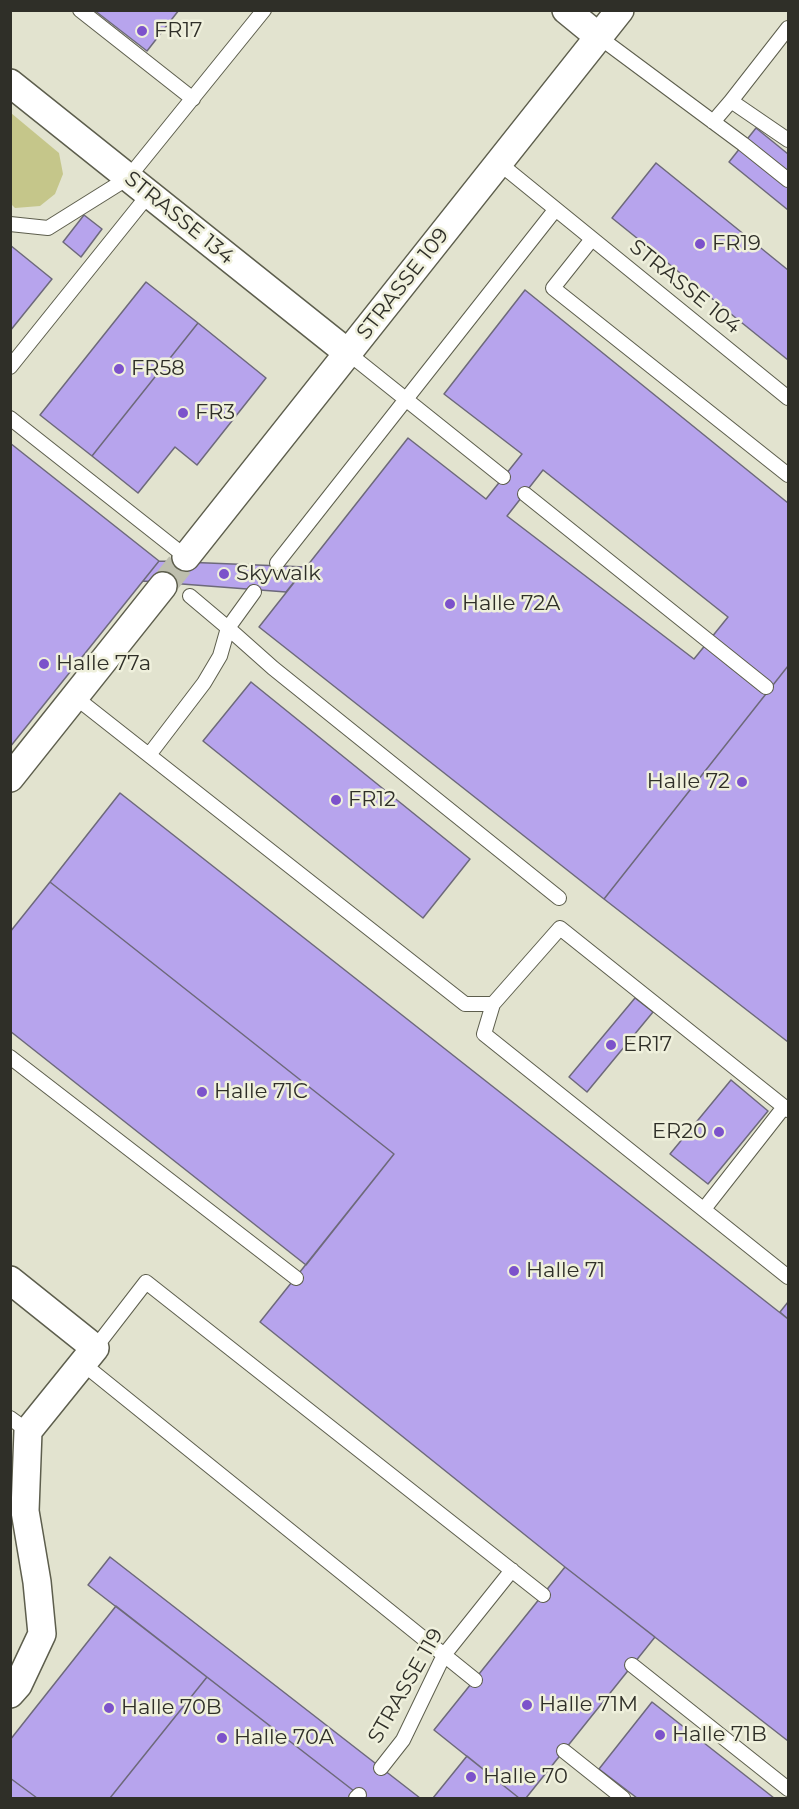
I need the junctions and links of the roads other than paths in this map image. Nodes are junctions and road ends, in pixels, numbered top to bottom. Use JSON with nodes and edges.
{"nodes":[{"id":1,"x":80,"y":10,"type":"edge"},
{"id":2,"x":264,"y":10,"type":"edge"},
{"id":3,"x":566,"y":10,"type":"edge"},
{"id":4,"x":620,"y":10,"type":"edge"},
{"id":5,"x":789,"y":28,"type":"edge"},
{"id":6,"x":599,"y":37,"type":"junction"},
{"id":7,"x":10,"y":83,"type":"edge"},
{"id":8,"x":193,"y":99,"type":"junction"},
{"id":9,"x":731,"y":101,"type":"junction"},
{"id":10,"x":713,"y":122,"type":"junction"},
{"id":11,"x":789,"y":140,"type":"edge"},
{"id":12,"x":499,"y":163,"type":"junction"},
{"id":13,"x":789,"y":180,"type":"edge"},
{"id":14,"x":138,"y":186,"type":"junction"},
{"id":15,"x":555,"y":210,"type":"junction"},
{"id":16,"x":10,"y":224,"type":"edge"},
{"id":17,"x":592,"y":239,"type":"junction"},
{"id":18,"x":348,"y":353,"type":"junction"},
{"id":19,"x":10,"y":367,"type":"edge"},
{"id":20,"x":789,"y":398,"type":"edge"},
{"id":21,"x":405,"y":399,"type":"junction"},
{"id":22,"x":10,"y":418,"type":"edge"},
{"id":23,"x":789,"y":475,"type":"edge"},
{"id":24,"x":503,"y":477,"type":"dead end"},
{"id":25,"x":525,"y":494,"type":"dead end"},
{"id":26,"x":186,"y":556,"type":"joint"},
{"id":27,"x":277,"y":562,"type":"dead end"},
{"id":28,"x":163,"y":586,"type":"tunnel mouth"},
{"id":29,"x":254,"y":592,"type":"dead end"},
{"id":30,"x":190,"y":596,"type":"dead end"},
{"id":31,"x":228,"y":628,"type":"junction"},
{"id":32,"x":766,"y":687,"type":"dead end"},
{"id":33,"x":75,"y":697,"type":"junction"},
{"id":34,"x":149,"y":755,"type":"junction"},
{"id":35,"x":10,"y":778,"type":"edge"},
{"id":36,"x":559,"y":898,"type":"dead end"},
{"id":37,"x":493,"y":1004,"type":"junction"},
{"id":38,"x":10,"y":1057,"type":"edge"},
{"id":39,"x":786,"y":1108,"type":"edge"},
{"id":40,"x":704,"y":1209,"type":"junction"},
{"id":41,"x":789,"y":1277,"type":"edge"},
{"id":42,"x":296,"y":1278,"type":"dead end"},
{"id":43,"x":10,"y":1280,"type":"edge"},
{"id":44,"x":88,"y":1355,"type":"junction"},
{"id":45,"x":20,"y":1424,"type":"edge"},
{"id":46,"x":512,"y":1570,"type":"junction"},
{"id":47,"x":543,"y":1595,"type":"dead end"},
{"id":48,"x":444,"y":1654,"type":"junction"},
{"id":49,"x":632,"y":1665,"type":"dead end"},
{"id":50,"x":475,"y":1680,"type":"dead end"},
{"id":51,"x":10,"y":1694,"type":"edge"},
{"id":52,"x":564,"y":1751,"type":"dead end"},
{"id":53,"x":381,"y":1768,"type":"dead end"},
{"id":54,"x":789,"y":1790,"type":"edge"},
{"id":55,"x":623,"y":1798,"type":"edge"}],
"edges":[{"from":1,"to":8,"type":"lane"},
{"from":2,"to":8,"type":"lane"},
{"from":3,"to":6,"type":"street"},
{"from":4,"to":6,"type":"street","name":"STRASSE 109"},
{"from":5,"to":9,"type":"lane"},
{"from":6,"to":10,"type":"lane"},
{"from":6,"to":12,"type":"street","name":"STRASSE 109"},
{"from":7,"to":14,"type":"street","name":"STRASSE 134"},
{"from":8,"to":14,"type":"lane"},
{"from":9,"to":10,"type":"lane"},
{"from":9,"to":11,"type":"lane"},
{"from":10,"to":13,"type":"lane"},
{"from":12,"to":15,"type":"lane","name":"STRASSE 104"},
{"from":12,"to":18,"type":"street","name":"STRASSE 109"},
{"from":14,"to":16,"type":"lane"},
{"from":14,"to":18,"type":"street","name":"STRASSE 134"},
{"from":14,"to":19,"type":"lane"},
{"from":15,"to":17,"type":"lane","name":"STRASSE 104"},
{"from":15,"to":21,"type":"lane"},
{"from":17,"to":20,"type":"lane","name":"STRASSE 104"},
{"from":17,"to":23,"type":"lane"},
{"from":18,"to":21,"type":"lane"},
{"from":18,"to":26,"type":"street","name":"STRASSE 109"},
{"from":21,"to":24,"type":"lane"},
{"from":21,"to":27,"type":"lane"},
{"from":22,"to":26,"type":"lane"},
{"from":25,"to":32,"type":"lane"},
{"from":28,"to":33,"type":"street"},
{"from":29,"to":31,"type":"lane"},
{"from":30,"to":31,"type":"lane"},
{"from":31,"to":34,"type":"lane"},
{"from":31,"to":36,"type":"lane"},
{"from":33,"to":34,"type":"lane"},
{"from":33,"to":35,"type":"street"},
{"from":34,"to":37,"type":"lane"},
{"from":37,"to":39,"type":"lane"},
{"from":37,"to":40,"type":"lane"},
{"from":38,"to":42,"type":"lane"},
{"from":39,"to":40,"type":"lane"},
{"from":40,"to":41,"type":"lane"},
{"from":43,"to":44,"type":"street"},
{"from":44,"to":45,"type":"street"},
{"from":44,"to":46,"type":"lane"},
{"from":44,"to":48,"type":"lane"},
{"from":45,"to":51,"type":"street"},
{"from":46,"to":47,"type":"lane"},
{"from":46,"to":48,"type":"lane","name":"STRASSE 119"},
{"from":48,"to":50,"type":"lane"},
{"from":48,"to":53,"type":"lane","name":"STRASSE 119"},
{"from":49,"to":54,"type":"lane"},
{"from":52,"to":55,"type":"lane"}]}
